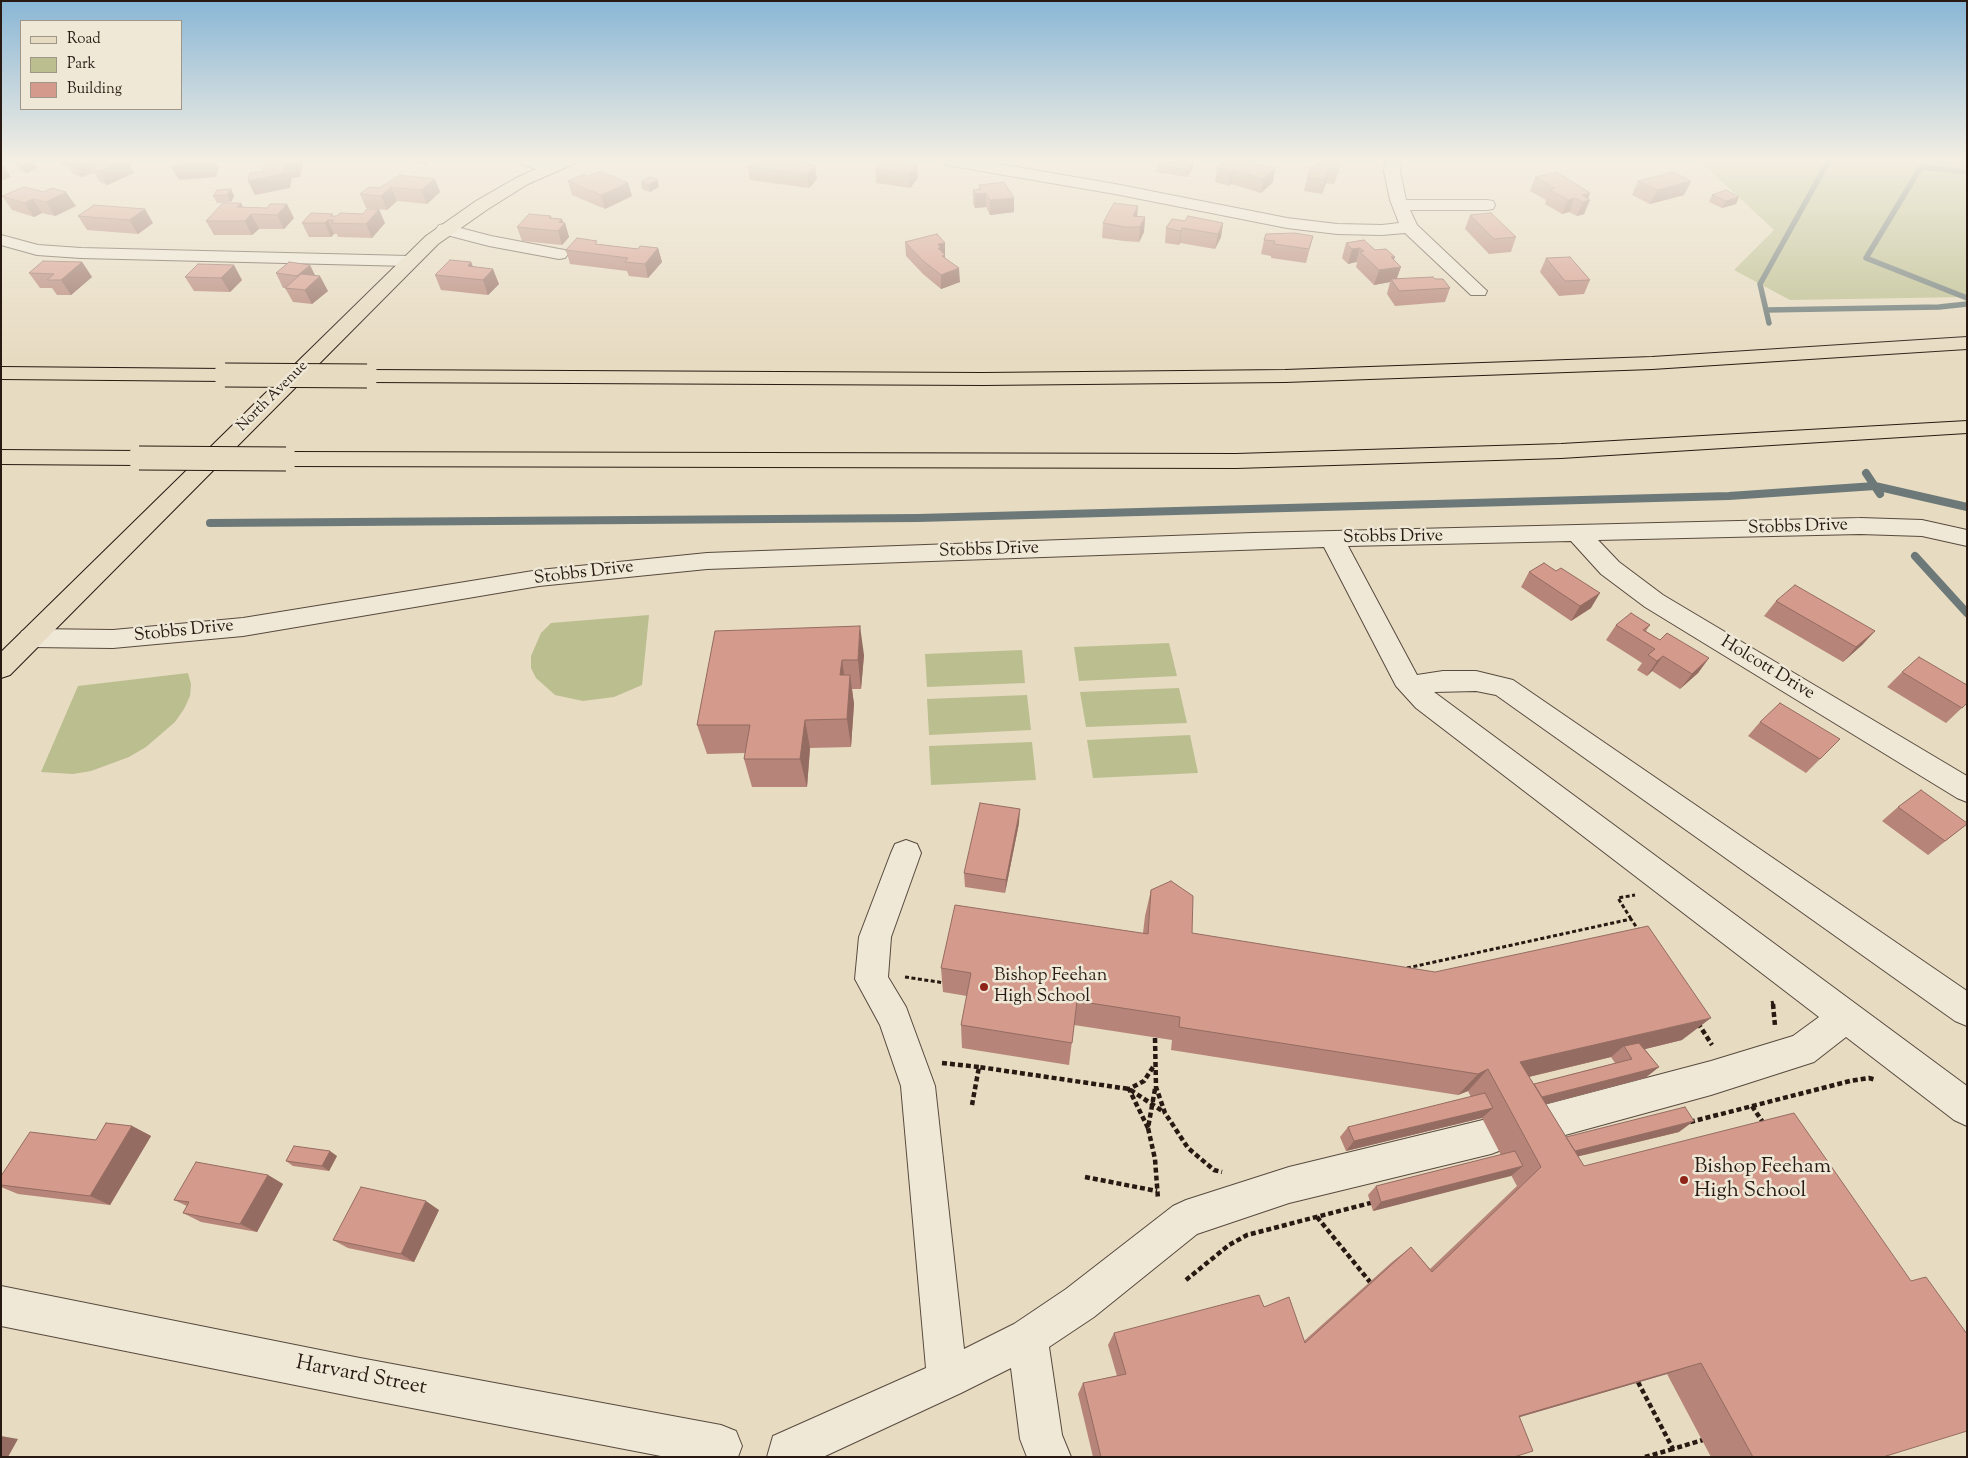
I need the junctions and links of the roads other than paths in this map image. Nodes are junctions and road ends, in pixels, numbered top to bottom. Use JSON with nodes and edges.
{"nodes":[{"id":1,"x":1329,"y":228,"type":"edge"},
{"id":2,"x":1399,"y":228,"type":"edge"},
{"id":3,"x":1409,"y":228,"type":"edge"},
{"id":4,"x":445,"y":229,"type":"joint"},
{"id":5,"x":1,"y":240,"type":"edge"},
{"id":6,"x":559,"y":254,"type":"dead end"},
{"id":7,"x":409,"y":261,"type":"junction"},
{"id":8,"x":1478,"y":291,"type":"dead end"},
{"id":9,"x":1967,"y":343,"type":"edge"},
{"id":10,"x":1,"y":373,"type":"edge"},
{"id":11,"x":1967,"y":427,"type":"edge"},
{"id":12,"x":1,"y":457,"type":"edge"},
{"id":13,"x":1578,"y":534,"type":"junction"},
{"id":14,"x":1959,"y":536,"type":"edge"},
{"id":15,"x":1332,"y":539,"type":"junction"},
{"id":16,"x":32,"y":638,"type":"junction"},
{"id":17,"x":1,"y":668,"type":"edge"},
{"id":18,"x":1412,"y":686,"type":"junction"},
{"id":19,"x":1967,"y":790,"type":"edge"},
{"id":20,"x":906,"y":853,"type":"dead end"},
{"id":21,"x":1967,"y":1010,"type":"edge"},
{"id":22,"x":1846,"y":1017,"type":"junction"},
{"id":23,"x":1967,"y":1108,"type":"edge"},
{"id":24,"x":1,"y":1306,"type":"edge"},
{"id":25,"x":1028,"y":1338,"type":"junction"},
{"id":26,"x":948,"y":1379,"type":"junction"},
{"id":27,"x":721,"y":1446,"type":"dead end"},
{"id":28,"x":788,"y":1457,"type":"edge"},
{"id":29,"x":1050,"y":1457,"type":"edge"}],
"edges":[{"from":1,"to":2,"type":"street"},
{"from":3,"to":8,"type":"street"},
{"from":4,"to":6,"type":"street"},
{"from":4,"to":7,"type":"main road","name":"North Avenue"},
{"from":5,"to":7,"type":"street"},
{"from":7,"to":16,"type":"main road","name":"North Avenue"},
{"from":9,"to":10,"type":"main road","bridge":true},
{"from":11,"to":12,"type":"main road","bridge":true},
{"from":13,"to":14,"type":"street","name":"Stobbs Drive"},
{"from":13,"to":15,"type":"street","name":"Stobbs Drive"},
{"from":13,"to":19,"type":"street","name":"Holcott Drive"},
{"from":15,"to":16,"type":"street","name":"Stobbs Drive"},
{"from":15,"to":18,"type":"street"},
{"from":16,"to":17,"type":"main road","name":"North Avenue"},
{"from":18,"to":21,"type":"street"},
{"from":18,"to":22,"type":"street"},
{"from":20,"to":26,"type":"street"},
{"from":22,"to":23,"type":"street"},
{"from":22,"to":25,"type":"street"},
{"from":24,"to":27,"type":"street","name":"Harvard Street"},
{"from":25,"to":26,"type":"street"},
{"from":25,"to":29,"type":"street"},
{"from":26,"to":28,"type":"street"}]}
